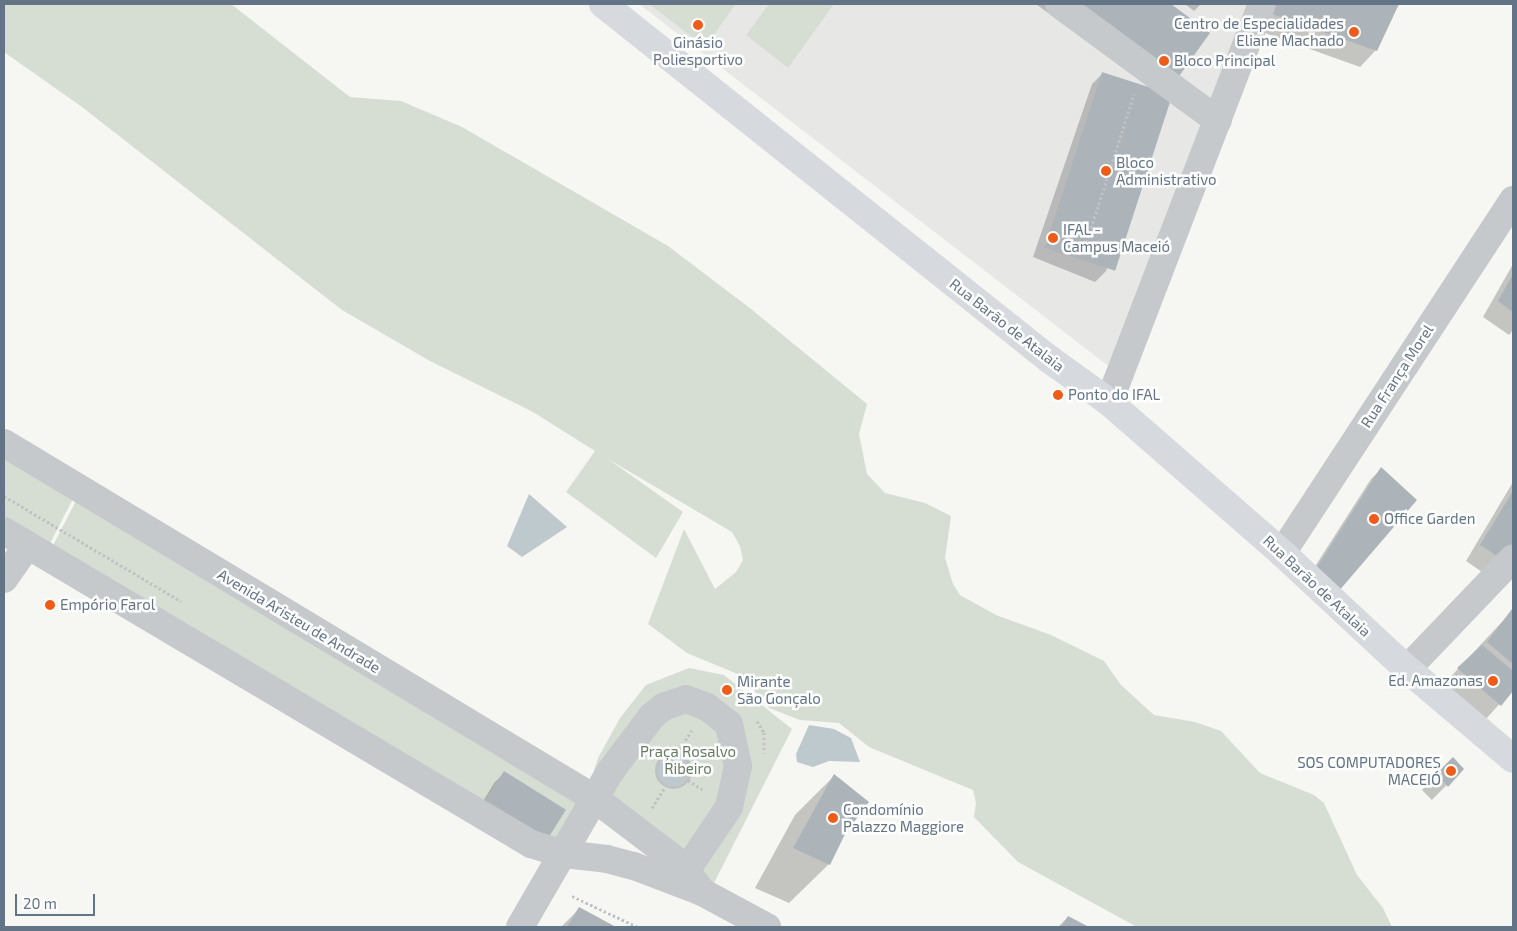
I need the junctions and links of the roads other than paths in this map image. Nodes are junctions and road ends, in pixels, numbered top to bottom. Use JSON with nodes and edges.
{"nodes":[{"id":1,"x":603,"y":4,"type":"edge"},
{"id":2,"x":1059,"y":4,"type":"edge"},
{"id":3,"x":1262,"y":4,"type":"edge"},
{"id":4,"x":1218,"y":121,"type":"junction"},
{"id":5,"x":1513,"y":200,"type":"edge"},
{"id":6,"x":1109,"y":402,"type":"junction"},
{"id":7,"x":4,"y":444,"type":"edge"},
{"id":8,"x":4,"y":531,"type":"edge"},
{"id":9,"x":27,"y":546,"type":"junction"},
{"id":10,"x":1282,"y":553,"type":"junction"},
{"id":11,"x":1513,"y":558,"type":"edge"},
{"id":12,"x":4,"y":579,"type":"edge"},
{"id":13,"x":1407,"y":669,"type":"junction"},
{"id":14,"x":1513,"y":759,"type":"edge"},
{"id":15,"x":594,"y":798,"type":"junction"},
{"id":16,"x":564,"y":854,"type":"junction"},
{"id":17,"x":694,"y":882,"type":"junction"},
{"id":18,"x":520,"y":927,"type":"edge"},
{"id":19,"x":767,"y":927,"type":"edge"}],
"edges":[{"from":1,"to":6,"type":"main road","name":"Rua Barão de Atalaia"},
{"from":2,"to":4,"type":"street"},
{"from":3,"to":4,"type":"street"},
{"from":4,"to":6,"type":"street"},
{"from":5,"to":10,"type":"street","name":"Rua França Morel"},
{"from":6,"to":10,"type":"main road","name":"Rua Barão de Atalaia"},
{"from":7,"to":15,"type":"street","name":"Avenida Aristeu de Andrade"},
{"from":8,"to":9,"type":"street"},
{"from":9,"to":12,"type":"street"},
{"from":9,"to":16,"type":"street"},
{"from":10,"to":13,"type":"main road","name":"Rua Barão de Atalaia"},
{"from":11,"to":13,"type":"street"},
{"from":13,"to":14,"type":"main road","name":"Rua Barão de Atalaia"},
{"from":15,"to":16,"type":"street"},
{"from":15,"to":17,"type":"street","name":"Avenida Aristeu de Andrade"},
{"from":15,"to":17,"type":"street"},
{"from":16,"to":17,"type":"street"},
{"from":16,"to":18,"type":"street"},
{"from":17,"to":19,"type":"street"}]}
